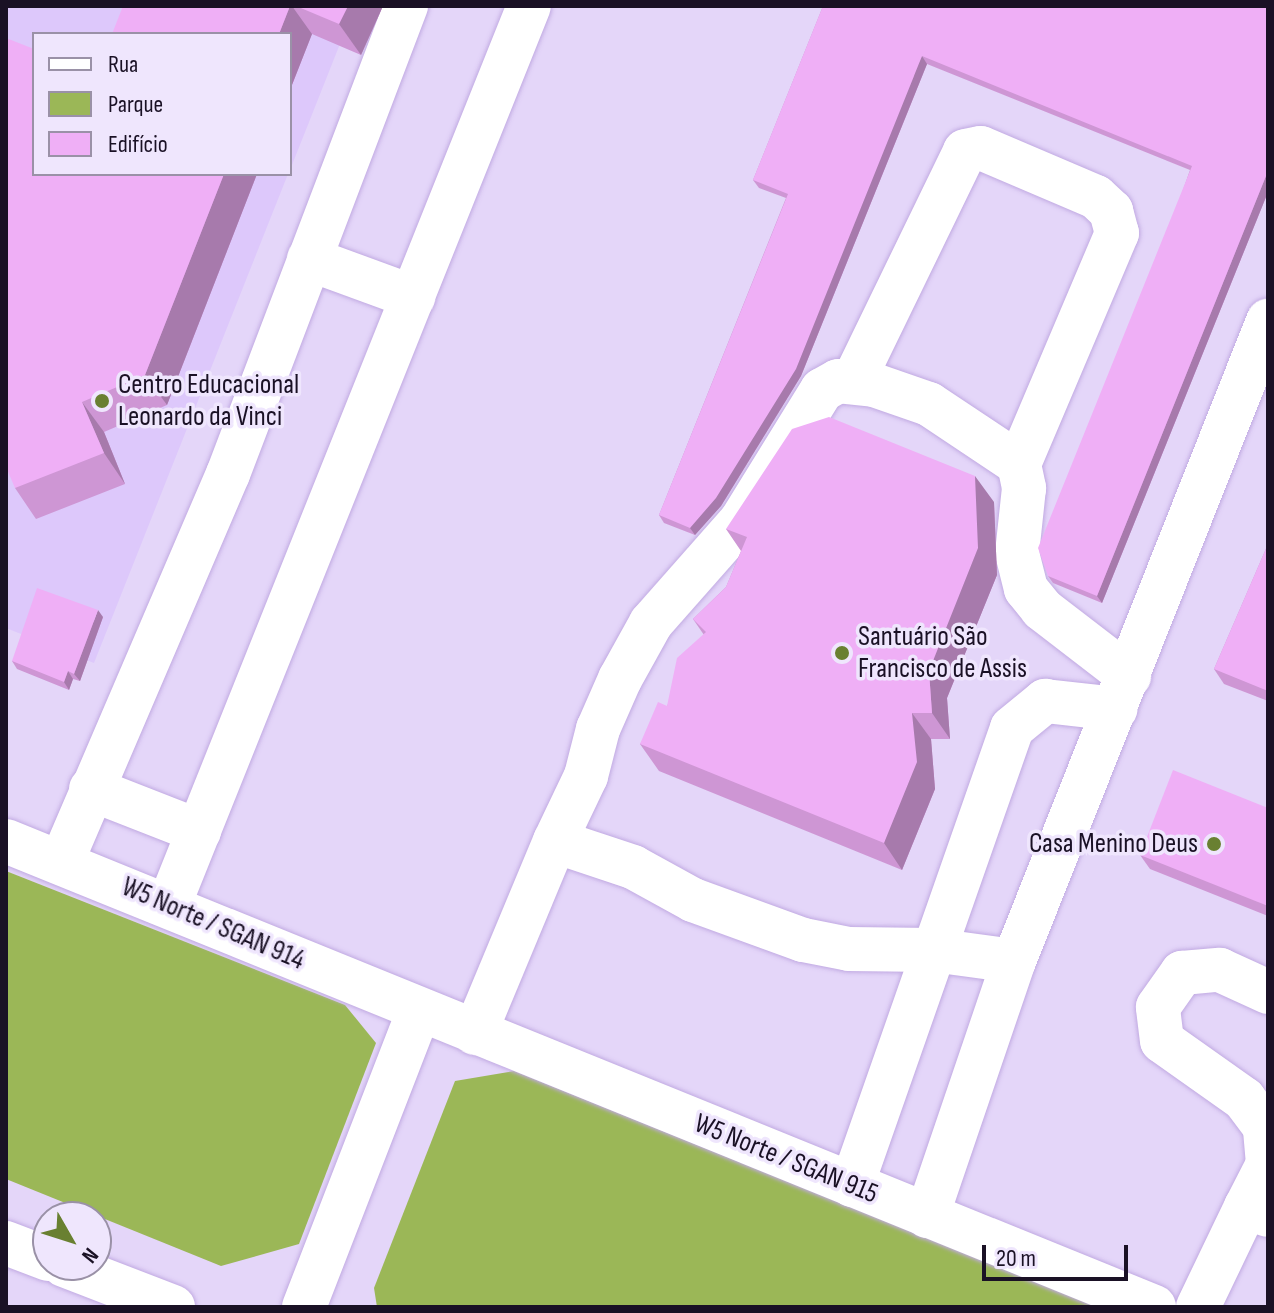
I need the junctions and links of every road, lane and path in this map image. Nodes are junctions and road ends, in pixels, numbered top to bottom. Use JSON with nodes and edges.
{"nodes":[{"id":1,"x":406,"y":6,"type":"edge"},
{"id":2,"x":529,"y":6,"type":"edge"},
{"id":3,"x":309,"y":259,"type":"junction"},
{"id":4,"x":413,"y":297,"type":"junction"},
{"id":5,"x":1268,"y":321,"type":"edge"},
{"id":6,"x":854,"y":380,"type":"junction"},
{"id":7,"x":1019,"y":464,"type":"junction"},
{"id":8,"x":1122,"y":692,"type":"junction"},
{"id":9,"x":91,"y":789,"type":"junction"},
{"id":10,"x":199,"y":831,"type":"junction"},
{"id":11,"x":6,"y":841,"type":"edge"},
{"id":12,"x":555,"y":841,"type":"junction"},
{"id":13,"x":62,"y":861,"type":"junction"},
{"id":14,"x":169,"y":905,"type":"junction"},
{"id":15,"x":933,"y":950,"type":"junction"},
{"id":16,"x":1014,"y":961,"type":"junction"},
{"id":17,"x":1268,"y":992,"type":"edge"},
{"id":18,"x":419,"y":1011,"type":"junction"},
{"id":19,"x":475,"y":1033,"type":"junction"},
{"id":20,"x":852,"y":1185,"type":"junction"},
{"id":21,"x":1257,"y":1211,"type":"edge"},
{"id":22,"x":927,"y":1216,"type":"junction"},
{"id":23,"x":6,"y":1243,"type":"edge"},
{"id":24,"x":32,"y":1253,"type":"edge"},
{"id":25,"x":106,"y":1281,"type":"edge"},
{"id":26,"x":173,"y":1307,"type":"edge"},
{"id":27,"x":304,"y":1307,"type":"edge"},
{"id":28,"x":1154,"y":1307,"type":"edge"},
{"id":29,"x":1198,"y":1307,"type":"edge"}],
"edges":[{"from":1,"to":3,"type":"main road"},
{"from":2,"to":4,"type":"main road"},
{"from":3,"to":4,"type":"main road"},
{"from":3,"to":9,"type":"main road"},
{"from":4,"to":10,"type":"main road"},
{"from":5,"to":8,"type":"main road"},
{"from":6,"to":7,"type":"main road"},
{"from":6,"to":7,"type":"main road"},
{"from":6,"to":12,"type":"main road"},
{"from":7,"to":8,"type":"main road"},
{"from":8,"to":15,"type":"main road"},
{"from":8,"to":16,"type":"main road"},
{"from":9,"to":10,"type":"main road"},
{"from":9,"to":13,"type":"main road"},
{"from":10,"to":14,"type":"main road"},
{"from":11,"to":13,"type":"main road","name":"W5 Norte / SGAN 914"},
{"from":12,"to":15,"type":"main road"},
{"from":12,"to":19,"type":"main road"},
{"from":13,"to":14,"type":"main road","name":"W5 Norte / SGAN 914"},
{"from":14,"to":18,"type":"main road","name":"W5 Norte / SGAN 914"},
{"from":15,"to":16,"type":"main road"},
{"from":15,"to":20,"type":"main road"},
{"from":16,"to":22,"type":"main road"},
{"from":17,"to":21,"type":"main road"},
{"from":18,"to":19,"type":"main road","name":"W5 Norte / SGAN 915"},
{"from":18,"to":27,"type":"main road"},
{"from":19,"to":20,"type":"main road","name":"W5 Norte / SGAN 915"},
{"from":20,"to":22,"type":"main road","name":"W5 Norte / SGAN 915"},
{"from":21,"to":29,"type":"main road"},
{"from":22,"to":28,"type":"main road","name":"W5 Norte / SGAN 915"},
{"from":23,"to":24,"type":"main road"},
{"from":25,"to":26,"type":"main road"}]}
